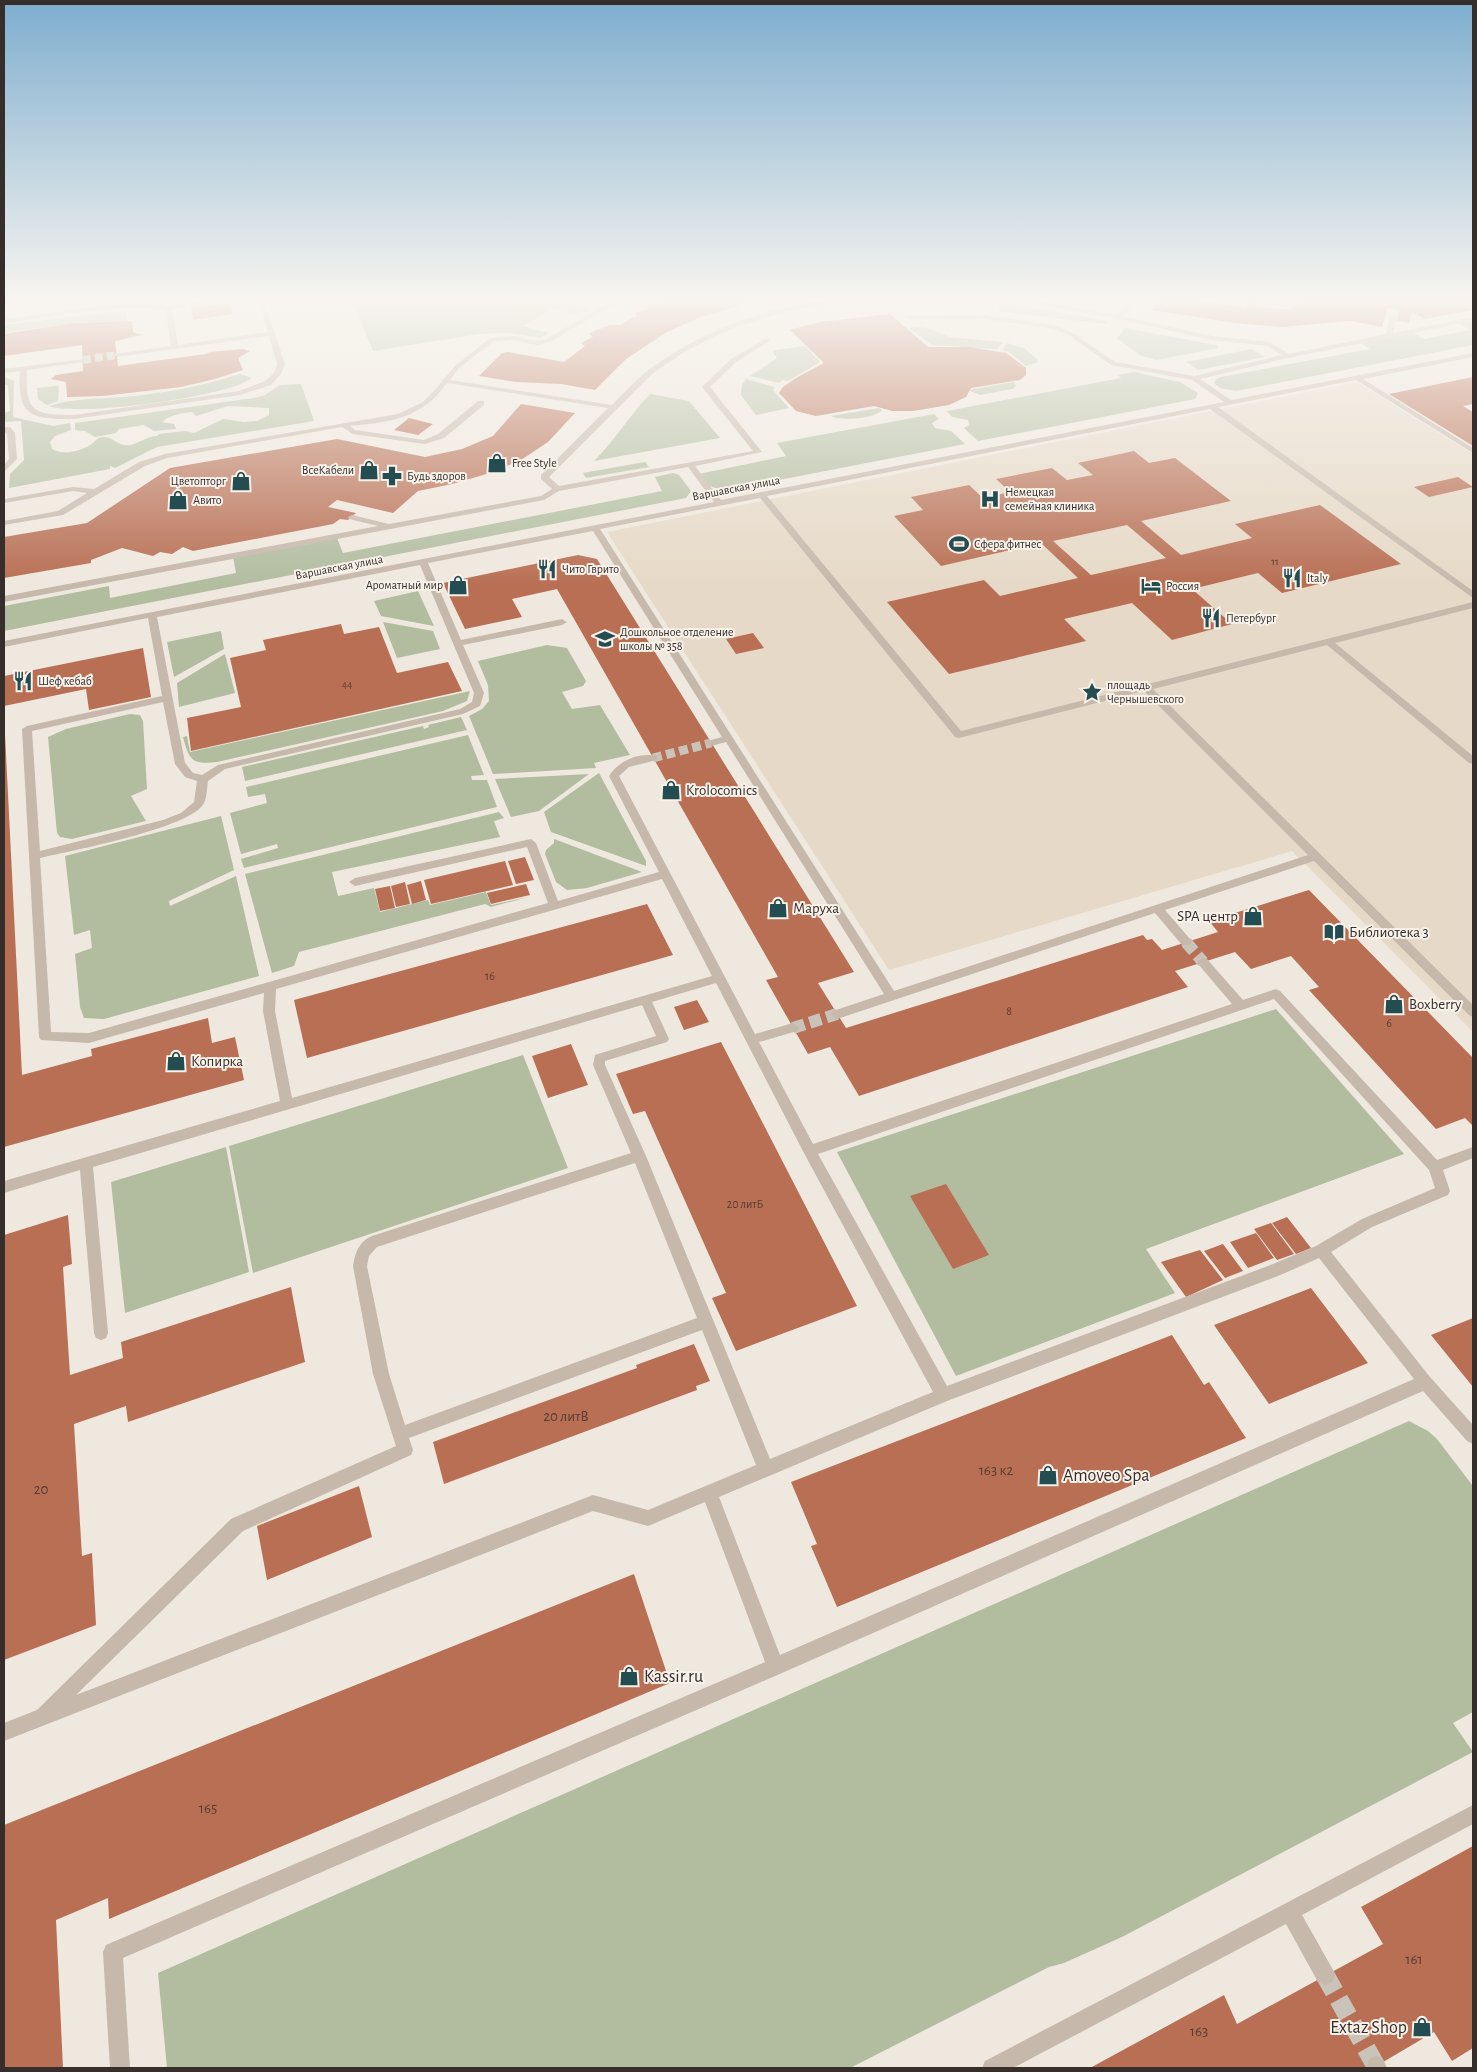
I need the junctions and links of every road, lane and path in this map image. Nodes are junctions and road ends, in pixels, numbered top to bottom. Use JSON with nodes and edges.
{"nodes":[{"id":1,"x":23,"y":393,"type":"edge"},
{"id":2,"x":235,"y":393,"type":"edge"},
{"id":3,"x":438,"y":393,"type":"edge"},
{"id":4,"x":522,"y":393,"type":"edge"},
{"id":5,"x":629,"y":393,"type":"edge"},
{"id":6,"x":711,"y":393,"type":"edge"},
{"id":7,"x":1215,"y":393,"type":"edge"},
{"id":8,"x":1282,"y":393,"type":"edge"},
{"id":9,"x":1380,"y":393,"type":"edge"},
{"id":10,"x":481,"y":403,"type":"dead end"},
{"id":11,"x":1230,"y":403,"type":"junction"},
{"id":12,"x":1211,"y":406,"type":"junction"},
{"id":13,"x":614,"y":407,"type":"junction"},
{"id":14,"x":344,"y":425,"type":"junction"},
{"id":15,"x":4,"y":429,"type":"edge"},
{"id":16,"x":1473,"y":451,"type":"edge"},
{"id":17,"x":689,"y":464,"type":"junction"},
{"id":18,"x":4,"y":470,"type":"edge"},
{"id":19,"x":557,"y":489,"type":"junction"},
{"id":20,"x":95,"y":492,"type":"junction"},
{"id":21,"x":762,"y":495,"type":"junction"},
{"id":22,"x":4,"y":501,"type":"edge"},
{"id":23,"x":719,"y":503,"type":"junction"},
{"id":24,"x":352,"y":517,"type":"dead end"},
{"id":25,"x":4,"y":523,"type":"edge"},
{"id":26,"x":391,"y":527,"type":"junction"},
{"id":27,"x":595,"y":528,"type":"junction"},
{"id":28,"x":423,"y":562,"type":"junction"},
{"id":29,"x":1473,"y":594,"type":"edge"},
{"id":30,"x":4,"y":599,"type":"edge"},
{"id":31,"x":1473,"y":605,"type":"edge"},
{"id":32,"x":152,"y":615,"type":"junction"},
{"id":33,"x":562,"y":622,"type":"dead end"},
{"id":34,"x":1329,"y":642,"type":"junction"},
{"id":35,"x":458,"y":643,"type":"junction"},
{"id":36,"x":4,"y":644,"type":"edge"},
{"id":37,"x":1146,"y":688,"type":"junction"},
{"id":38,"x":167,"y":698,"type":"junction"},
{"id":39,"x":727,"y":739,"type":"junction"},
{"id":40,"x":711,"y":743,"type":"tunnel mouth"},
{"id":41,"x":653,"y":758,"type":"tunnel mouth"},
{"id":42,"x":1473,"y":761,"type":"edge"},
{"id":43,"x":203,"y":778,"type":"junction"},
{"id":44,"x":33,"y":856,"type":"junction"},
{"id":45,"x":1316,"y":856,"type":"junction"},
{"id":46,"x":666,"y":874,"type":"junction"},
{"id":47,"x":355,"y":882,"type":"dead end"},
{"id":48,"x":554,"y":904,"type":"junction"},
{"id":49,"x":1158,"y":908,"type":"junction"},
{"id":50,"x":1186,"y":942,"type":"tunnel mouth"},
{"id":51,"x":1203,"y":962,"type":"tunnel mouth"},
{"id":52,"x":719,"y":978,"type":"junction"},
{"id":53,"x":270,"y":985,"type":"junction"},
{"id":54,"x":892,"y":997,"type":"junction"},
{"id":55,"x":645,"y":999,"type":"junction"},
{"id":56,"x":1241,"y":1006,"type":"junction"},
{"id":57,"x":1473,"y":1012,"type":"edge"},
{"id":58,"x":837,"y":1014,"type":"tunnel mouth"},
{"id":59,"x":793,"y":1028,"type":"tunnel mouth"},
{"id":60,"x":753,"y":1039,"type":"junction"},
{"id":61,"x":286,"y":1104,"type":"junction"},
{"id":62,"x":810,"y":1151,"type":"junction"},
{"id":63,"x":1473,"y":1152,"type":"edge"},
{"id":64,"x":638,"y":1156,"type":"junction"},
{"id":65,"x":86,"y":1163,"type":"junction"},
{"id":66,"x":1435,"y":1167,"type":"junction"},
{"id":67,"x":4,"y":1187,"type":"edge"},
{"id":68,"x":1321,"y":1250,"type":"junction"},
{"id":69,"x":706,"y":1322,"type":"junction"},
{"id":70,"x":101,"y":1333,"type":"dead end"},
{"id":71,"x":1425,"y":1382,"type":"junction"},
{"id":72,"x":943,"y":1395,"type":"junction"},
{"id":73,"x":400,"y":1434,"type":"junction"},
{"id":74,"x":1473,"y":1436,"type":"edge"},
{"id":75,"x":766,"y":1468,"type":"junction"},
{"id":76,"x":710,"y":1492,"type":"junction"},
{"id":77,"x":776,"y":1667,"type":"junction"},
{"id":78,"x":40,"y":1718,"type":"junction"},
{"id":79,"x":4,"y":1732,"type":"edge"},
{"id":80,"x":1473,"y":1814,"type":"edge"},
{"id":81,"x":1290,"y":1912,"type":"junction"},
{"id":82,"x":1326,"y":1975,"type":"tunnel mouth"},
{"id":83,"x":120,"y":2068,"type":"edge"},
{"id":84,"x":992,"y":2068,"type":"edge"}],
"edges":[{"from":1,"to":2,"type":"street"},
{"from":3,"to":14,"type":"street"},
{"from":4,"to":13,"type":"street"},
{"from":5,"to":13,"type":"street"},
{"from":6,"to":17,"type":"street"},
{"from":7,"to":11,"type":"street"},
{"from":8,"to":11,"type":"street","name":"Варшавская улица"},
{"from":9,"to":16,"type":"street"},
{"from":10,"to":14,"type":"street"},
{"from":11,"to":12,"type":"street","name":"Варшавская улица"},
{"from":12,"to":21,"type":"street","name":"Варшавская улица"},
{"from":12,"to":29,"type":"street"},
{"from":13,"to":19,"type":"street"},
{"from":14,"to":20,"type":"street"},
{"from":15,"to":18,"type":"street"},
{"from":17,"to":19,"type":"street"},
{"from":17,"to":23,"type":"street"},
{"from":19,"to":26,"type":"street"},
{"from":20,"to":22,"type":"street"},
{"from":20,"to":25,"type":"street"},
{"from":21,"to":23,"type":"street","name":"Варшавская улица"},
{"from":21,"to":37,"type":"street"},
{"from":23,"to":27,"type":"street","name":"Варшавская улица"},
{"from":24,"to":26,"type":"street"},
{"from":26,"to":30,"type":"street"},
{"from":27,"to":28,"type":"street","name":"Варшавская улица"},
{"from":27,"to":39,"type":"street"},
{"from":28,"to":32,"type":"street","name":"Варшавская улица"},
{"from":28,"to":35,"type":"street"},
{"from":31,"to":34,"type":"street"},
{"from":32,"to":36,"type":"street","name":"Варшавская улица"},
{"from":32,"to":38,"type":"street"},
{"from":33,"to":35,"type":"street"},
{"from":34,"to":37,"type":"street"},
{"from":34,"to":42,"type":"street"},
{"from":35,"to":43,"type":"street"},
{"from":37,"to":45,"type":"street"},
{"from":38,"to":43,"type":"street"},
{"from":38,"to":44,"type":"street"},
{"from":39,"to":40,"type":"street"},
{"from":39,"to":54,"type":"street"},
{"from":41,"to":46,"type":"street"},
{"from":43,"to":44,"type":"street"},
{"from":44,"to":53,"type":"street"},
{"from":45,"to":49,"type":"street"},
{"from":45,"to":57,"type":"street"},
{"from":46,"to":48,"type":"street"},
{"from":46,"to":52,"type":"street"},
{"from":47,"to":48,"type":"street"},
{"from":48,"to":53,"type":"street"},
{"from":49,"to":50,"type":"street"},
{"from":49,"to":54,"type":"street"},
{"from":51,"to":56,"type":"street"},
{"from":52,"to":55,"type":"street"},
{"from":52,"to":60,"type":"street"},
{"from":53,"to":61,"type":"street"},
{"from":54,"to":58,"type":"street"},
{"from":55,"to":61,"type":"street"},
{"from":55,"to":64,"type":"street"},
{"from":56,"to":62,"type":"street"},
{"from":56,"to":66,"type":"street"},
{"from":59,"to":60,"type":"street"},
{"from":60,"to":62,"type":"street"},
{"from":61,"to":65,"type":"street"},
{"from":62,"to":72,"type":"street"},
{"from":63,"to":66,"type":"street"},
{"from":64,"to":69,"type":"street"},
{"from":64,"to":73,"type":"street"},
{"from":65,"to":67,"type":"street"},
{"from":65,"to":70,"type":"street"},
{"from":66,"to":68,"type":"street"},
{"from":68,"to":71,"type":"street"},
{"from":68,"to":72,"type":"street"},
{"from":69,"to":73,"type":"street"},
{"from":69,"to":75,"type":"street"},
{"from":71,"to":74,"type":"street"},
{"from":71,"to":77,"type":"street"},
{"from":72,"to":75,"type":"street"},
{"from":73,"to":78,"type":"street"},
{"from":75,"to":76,"type":"street"},
{"from":76,"to":77,"type":"street"},
{"from":76,"to":78,"type":"street"},
{"from":77,"to":83,"type":"street"},
{"from":78,"to":79,"type":"street"},
{"from":80,"to":81,"type":"street"},
{"from":81,"to":82,"type":"street"},
{"from":81,"to":84,"type":"street"}]}
